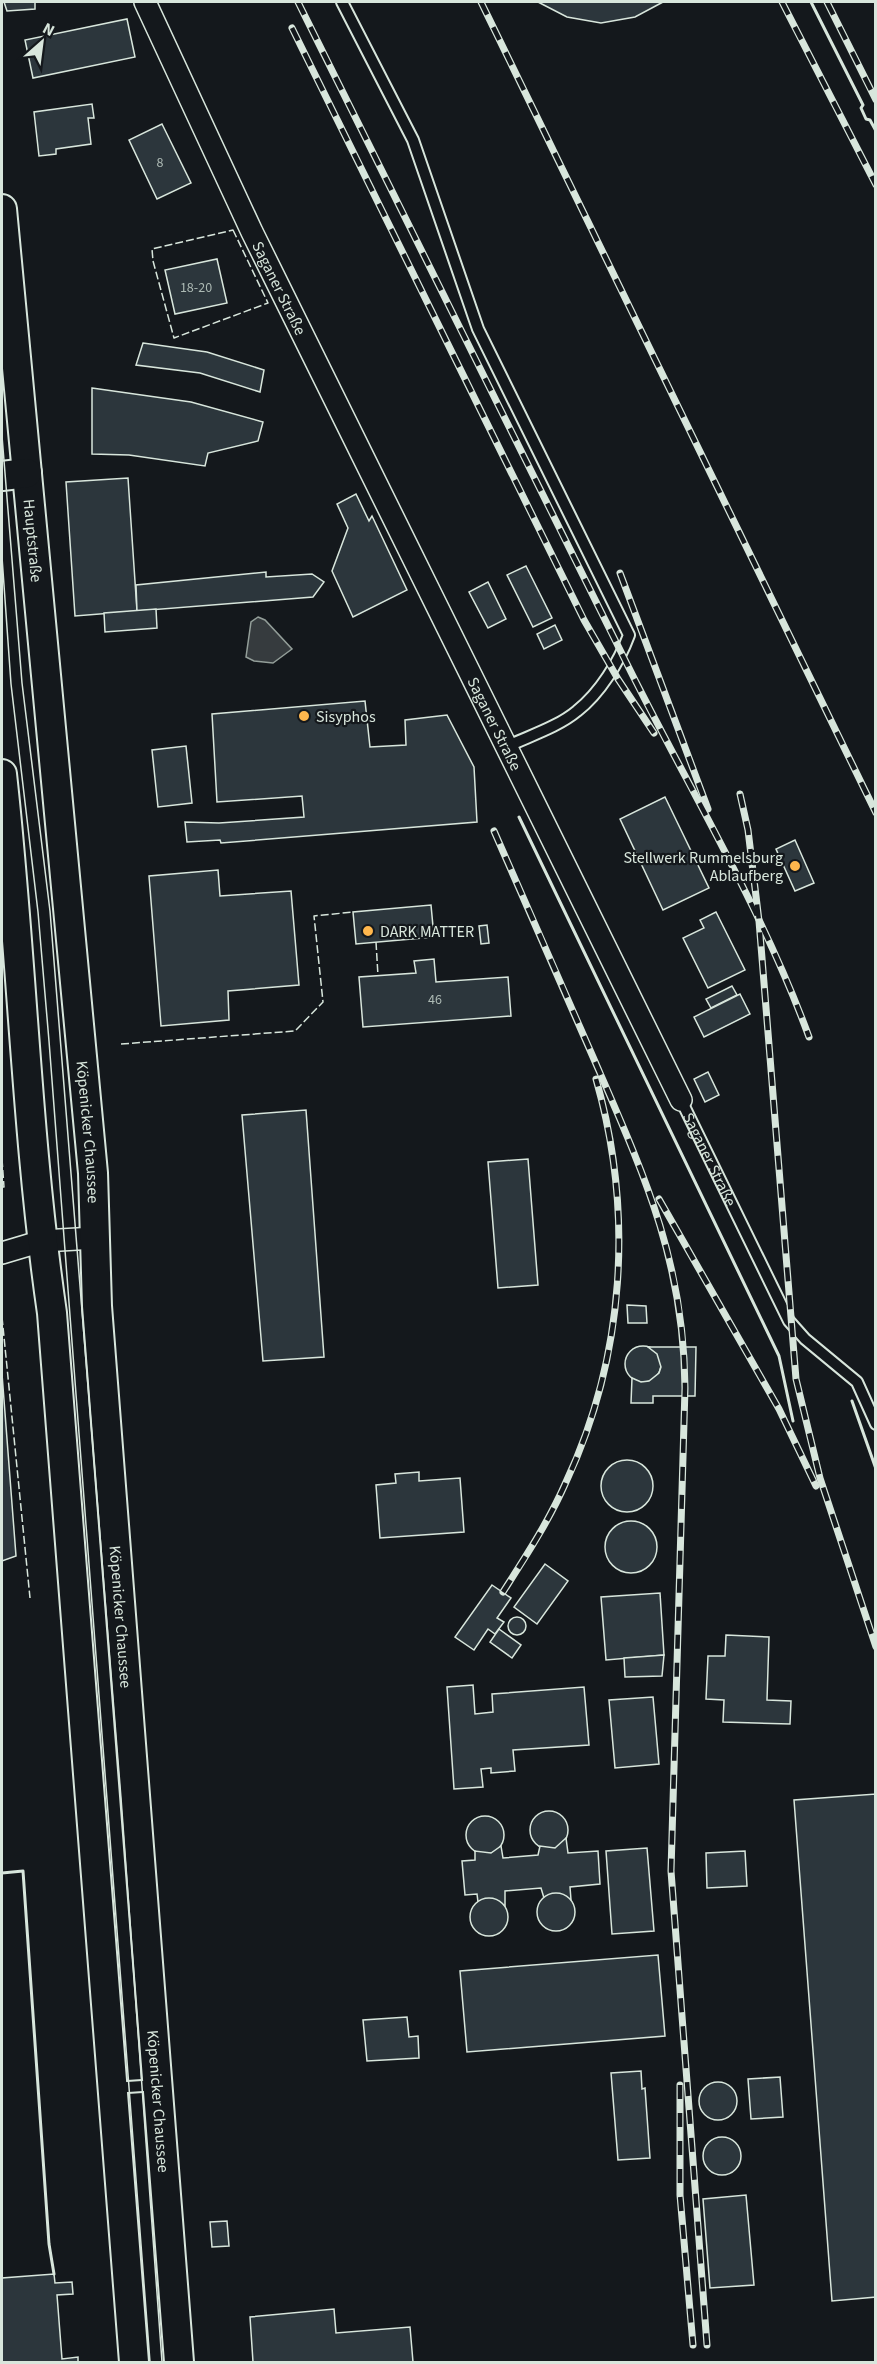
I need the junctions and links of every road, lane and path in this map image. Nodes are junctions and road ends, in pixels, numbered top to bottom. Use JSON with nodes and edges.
{"nodes":[{"id":1,"x":145,"y":2,"type":"edge"},
{"id":2,"x":342,"y":2,"type":"edge"},
{"id":3,"x":2,"y":209,"type":"edge"},
{"id":4,"x":14,"y":475,"type":"edge"},
{"id":5,"x":507,"y":747,"type":"junction"},
{"id":6,"x":2,"y":774,"type":"edge"},
{"id":7,"x":64,"y":872,"type":"joint"},
{"id":8,"x":681,"y":1100,"type":"joint"},
{"id":9,"x":95,"y":1238,"type":"junction"},
{"id":10,"x":42,"y":1241,"type":"junction"},
{"id":11,"x":2,"y":1253,"type":"edge"},
{"id":12,"x":876,"y":1424,"type":"edge"},
{"id":13,"x":157,"y":2085,"type":"junction"},
{"id":14,"x":113,"y":2088,"type":"junction"},
{"id":15,"x":134,"y":2362,"type":"edge"},
{"id":16,"x":178,"y":2362,"type":"edge"}],
"edges":[{"from":1,"to":5,"type":"street","name":"Saganer Straße"},
{"from":2,"to":5,"type":"lane"},
{"from":3,"to":4,"type":"main road","name":"Hauptstraße"},
{"from":4,"to":7,"type":"main road","name":"Hauptstraße"},
{"from":5,"to":8,"type":"street","name":"Saganer Straße"},
{"from":6,"to":10,"type":"main road"},
{"from":7,"to":9,"type":"main road","name":"Köpenicker Chaussee"},
{"from":8,"to":12,"type":"lane","name":"Saganer Straße"},
{"from":9,"to":10,"type":"street"},
{"from":9,"to":13,"type":"main road","name":"Köpenicker Chaussee"},
{"from":10,"to":11,"type":"street"},
{"from":10,"to":14,"type":"main road"},
{"from":13,"to":14,"type":"lane"},
{"from":13,"to":16,"type":"main road","name":"Köpenicker Chaussee"},
{"from":14,"to":15,"type":"main road"}]}
